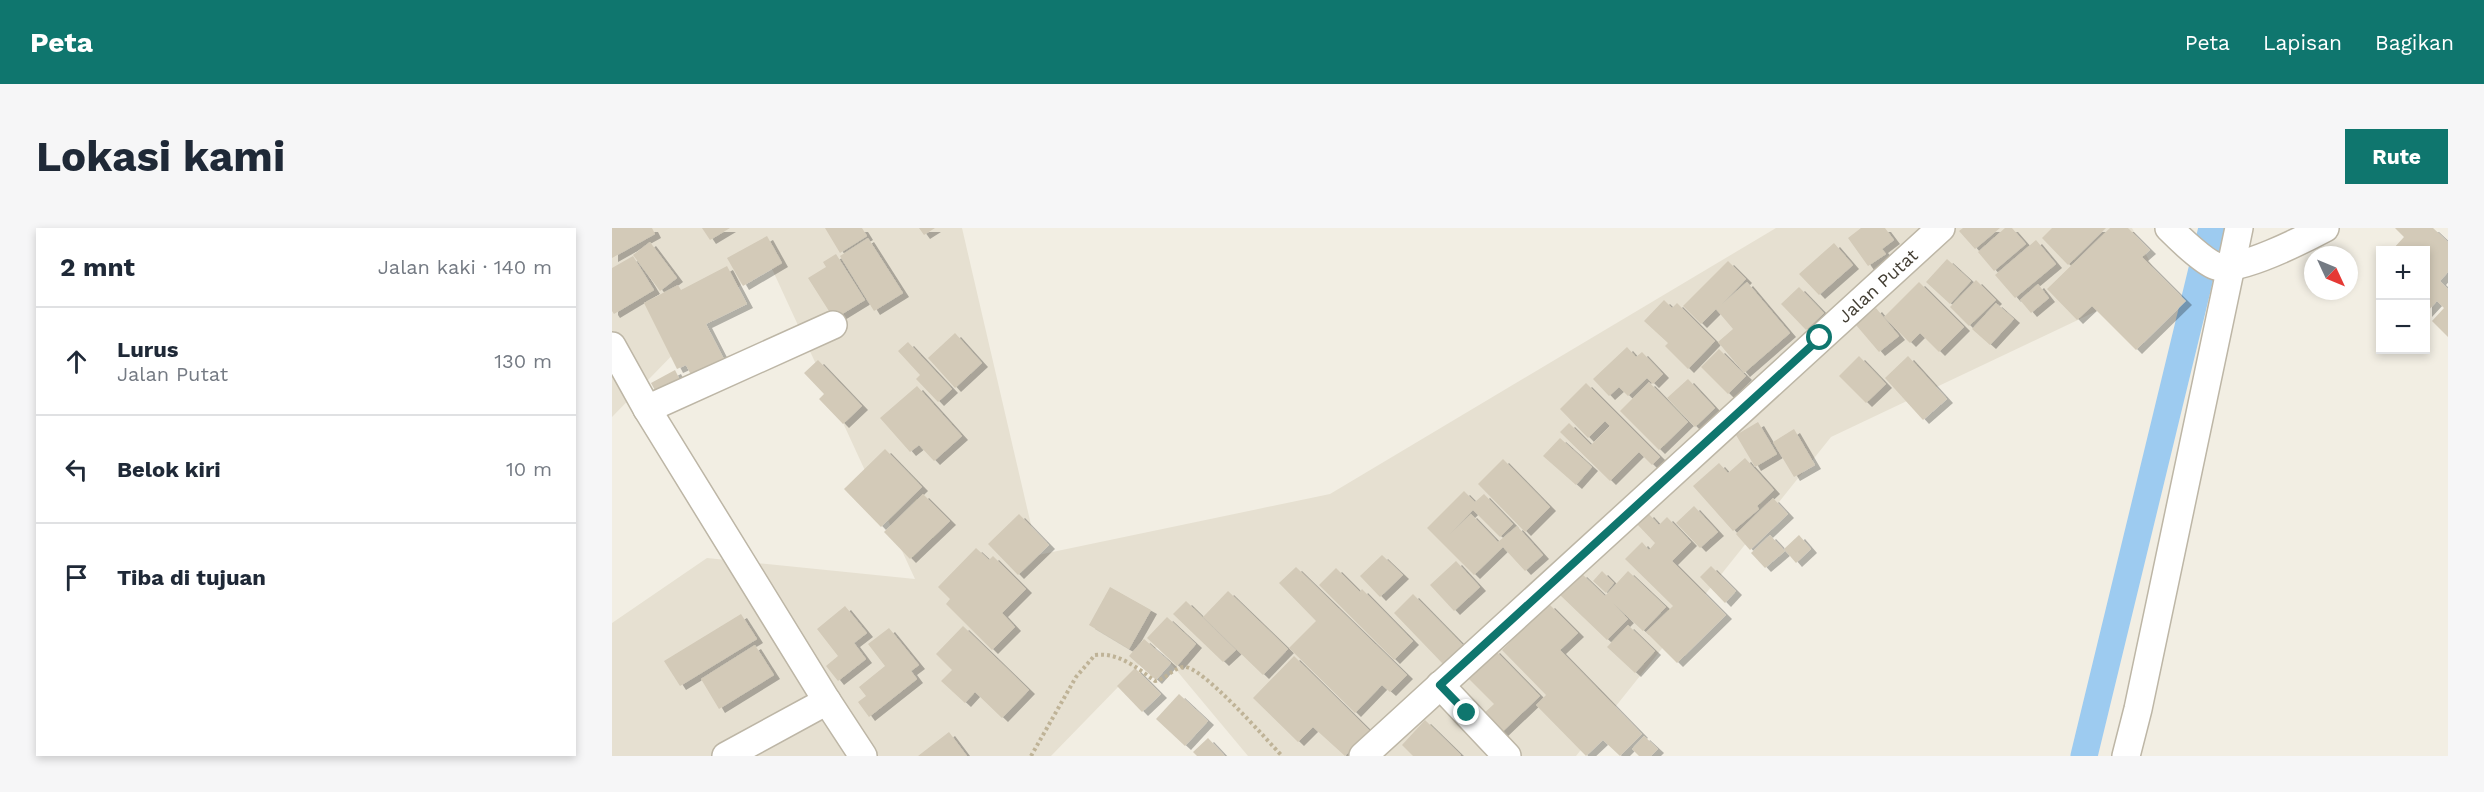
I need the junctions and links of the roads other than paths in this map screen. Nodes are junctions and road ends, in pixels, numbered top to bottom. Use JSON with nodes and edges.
{"nodes":[{"id":1,"x":1941,"y":228,"type":"edge"},
{"id":2,"x":2239,"y":228,"type":"edge"},
{"id":3,"x":2325,"y":228,"type":"edge"},
{"id":4,"x":2175,"y":234,"type":"edge"},
{"id":5,"x":2223,"y":267,"type":"junction"},
{"id":6,"x":833,"y":325,"type":"dead end"},
{"id":7,"x":612,"y":346,"type":"edge"},
{"id":8,"x":648,"y":409,"type":"junction"},
{"id":9,"x":1440,"y":685,"type":"junction"},
{"id":10,"x":826,"y":701,"type":"junction"},
{"id":11,"x":726,"y":756,"type":"edge"},
{"id":12,"x":863,"y":756,"type":"edge"},
{"id":13,"x":1363,"y":756,"type":"edge"},
{"id":14,"x":1506,"y":756,"type":"edge"},
{"id":15,"x":2126,"y":756,"type":"edge"}],
"edges":[{"from":1,"to":9,"type":"street","name":"Jalan Putat"},
{"from":2,"to":5,"type":"street"},
{"from":3,"to":5,"type":"street"},
{"from":4,"to":5,"type":"street"},
{"from":5,"to":15,"type":"street"},
{"from":6,"to":8,"type":"street"},
{"from":7,"to":8,"type":"street"},
{"from":8,"to":10,"type":"street"},
{"from":9,"to":13,"type":"street","name":"Jalan Putat"},
{"from":9,"to":14,"type":"street"},
{"from":10,"to":11,"type":"street"},
{"from":10,"to":12,"type":"street"}]}
